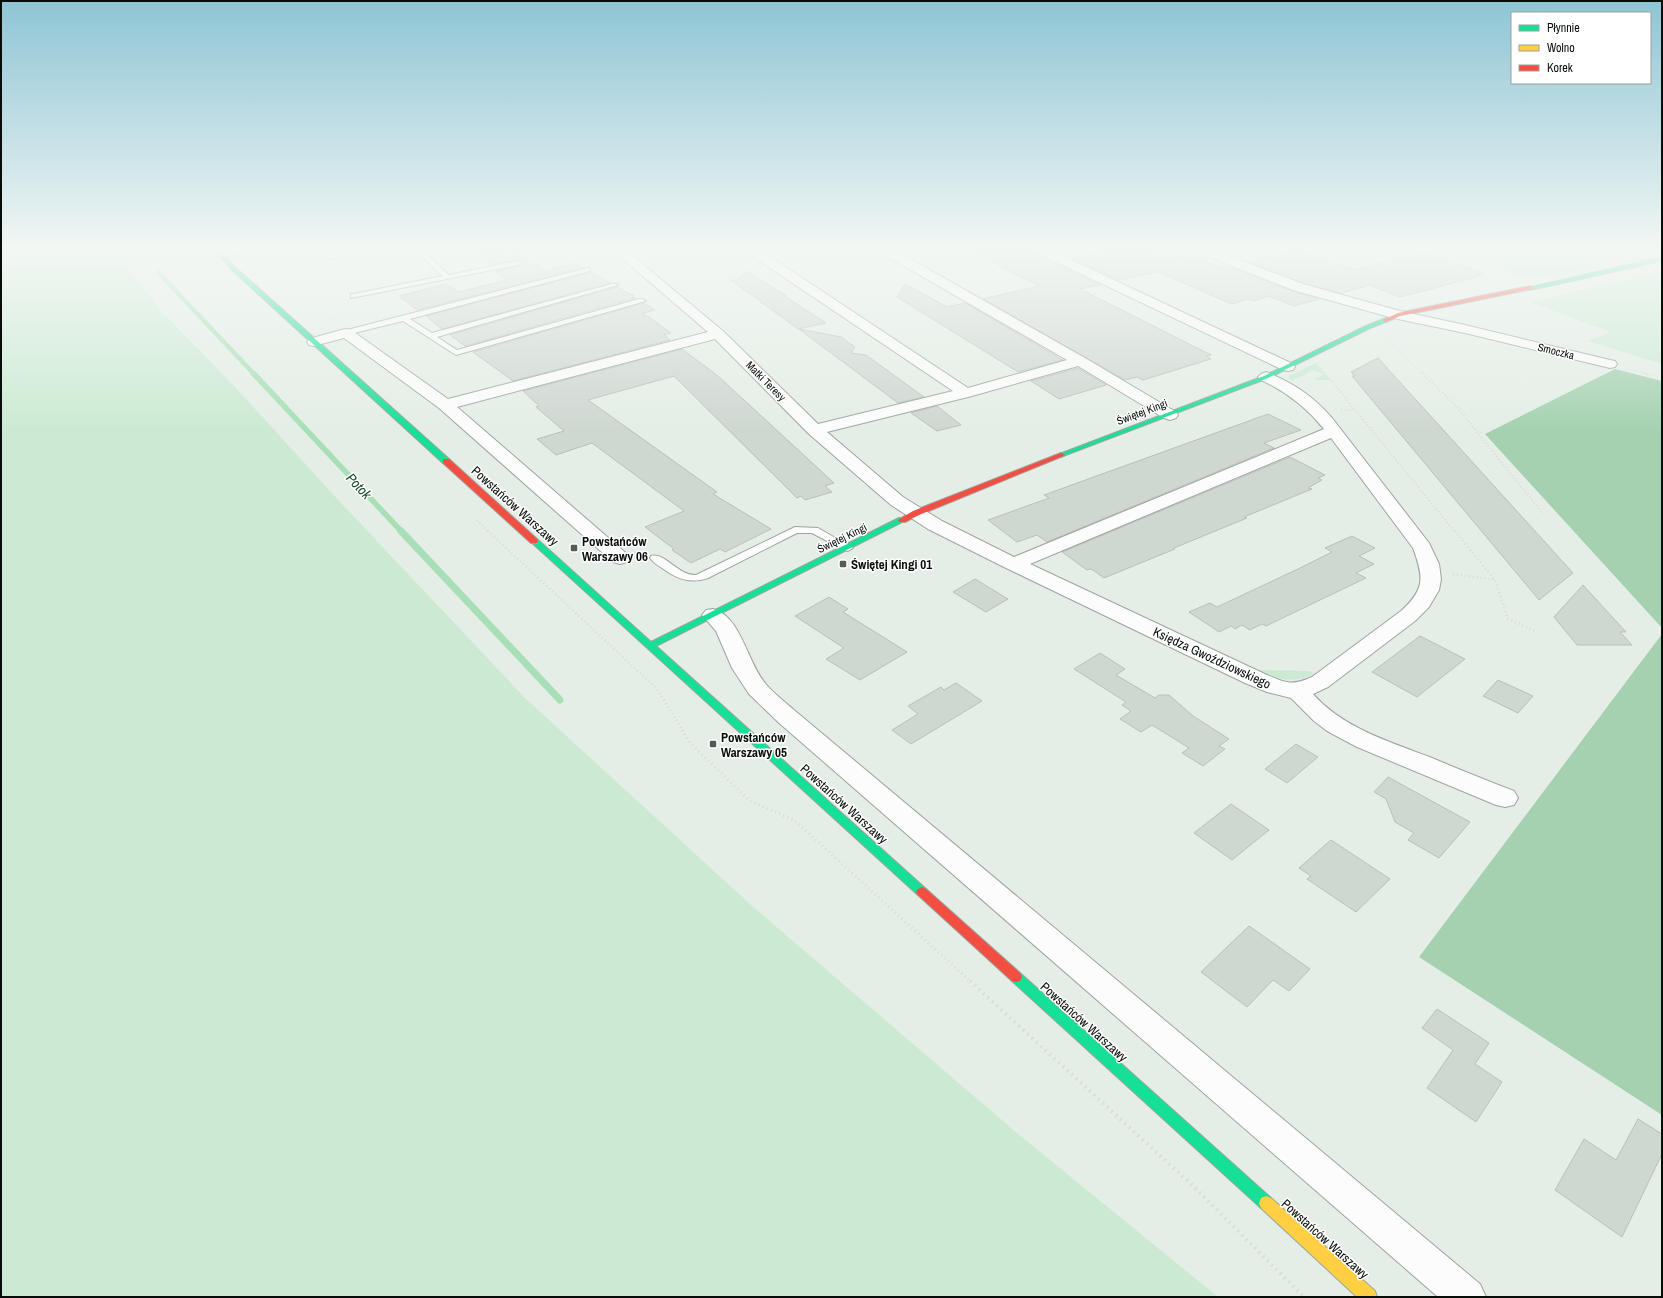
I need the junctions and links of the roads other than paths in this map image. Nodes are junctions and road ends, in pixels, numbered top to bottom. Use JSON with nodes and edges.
{"nodes":[{"id":1,"x":277,"y":309,"type":"edge"},
{"id":2,"x":440,"y":309,"type":"edge"},
{"id":3,"x":529,"y":309,"type":"edge"},
{"id":4,"x":618,"y":309,"type":"edge"},
{"id":5,"x":688,"y":309,"type":"edge"},
{"id":6,"x":840,"y":309,"type":"edge"},
{"id":7,"x":988,"y":309,"type":"edge"},
{"id":8,"x":1165,"y":309,"type":"edge"},
{"id":9,"x":1378,"y":309,"type":"edge"},
{"id":10,"x":1426,"y":309,"type":"edge"},
{"id":11,"x":1398,"y":314,"type":"junction"},
{"id":12,"x":404,"y":318,"type":"junction"},
{"id":13,"x":346,"y":333,"type":"junction"},
{"id":14,"x":718,"y":334,"type":"junction"},
{"id":15,"x":430,"y":336,"type":"junction"},
{"id":16,"x":314,"y":342,"type":"junction"},
{"id":17,"x":1080,"y":361,"type":"junction"},
{"id":18,"x":1610,"y":364,"type":"road end"},
{"id":19,"x":1288,"y":367,"type":"junction"},
{"id":20,"x":1266,"y":377,"type":"junction"},
{"id":21,"x":966,"y":392,"type":"junction"},
{"id":22,"x":445,"y":406,"type":"junction"},
{"id":23,"x":1170,"y":415,"type":"junction"},
{"id":24,"x":815,"y":430,"type":"junction"},
{"id":25,"x":1334,"y":431,"type":"junction"},
{"id":26,"x":916,"y":513,"type":"junction"},
{"id":27,"x":848,"y":548,"type":"junction"},
{"id":28,"x":620,"y":558,"type":"dead end"},
{"id":29,"x":656,"y":558,"type":"dead end"},
{"id":30,"x":1014,"y":564,"type":"junction"},
{"id":31,"x":713,"y":615,"type":"junction"},
{"id":32,"x":649,"y":646,"type":"junction"},
{"id":33,"x":1298,"y":691,"type":"junction"},
{"id":34,"x":1505,"y":798,"type":"dead end"},
{"id":35,"x":1369,"y":1297,"type":"edge"},
{"id":36,"x":1467,"y":1297,"type":"edge"}],
"edges":[{"from":1,"to":16,"type":"street","name":"Powstańców Warszawy"},
{"from":2,"to":12,"type":"lane"},
{"from":3,"to":15,"type":"lane"},
{"from":4,"to":15,"type":"lane"},
{"from":5,"to":14,"type":"street","name":"Matki Teresy"},
{"from":6,"to":21,"type":"street"},
{"from":7,"to":17,"type":"street"},
{"from":8,"to":19,"type":"street"},
{"from":9,"to":11,"type":"street","name":"Smoczka"},
{"from":10,"to":11,"type":"street","name":"Świętej Kingi"},
{"from":11,"to":18,"type":"street","name":"Smoczka"},
{"from":11,"to":19,"type":"street","name":"Świętej Kingi"},
{"from":12,"to":13,"type":"lane"},
{"from":12,"to":15,"type":"lane"},
{"from":13,"to":16,"type":"street"},
{"from":13,"to":22,"type":"street"},
{"from":14,"to":22,"type":"street"},
{"from":14,"to":24,"type":"street","name":"Matki Teresy"},
{"from":16,"to":32,"type":"street","name":"Powstańców Warszawy"},
{"from":17,"to":21,"type":"street"},
{"from":17,"to":23,"type":"street"},
{"from":19,"to":20,"type":"street","name":"Świętej Kingi"},
{"from":20,"to":23,"type":"street","name":"Świętej Kingi"},
{"from":20,"to":25,"type":"street"},
{"from":21,"to":24,"type":"street"},
{"from":22,"to":28,"type":"street"},
{"from":23,"to":26,"type":"street","name":"Świętej Kingi"},
{"from":24,"to":26,"type":"street","name":"Matki Teresy"},
{"from":25,"to":30,"type":"street"},
{"from":25,"to":33,"type":"street"},
{"from":26,"to":27,"type":"street","name":"Świętej Kingi"},
{"from":26,"to":30,"type":"street","name":"Księdza Gwoździowskiego"},
{"from":27,"to":29,"type":"lane"},
{"from":27,"to":31,"type":"street","name":"Świętej Kingi"},
{"from":30,"to":33,"type":"street","name":"Księdza Gwoździowskiego"},
{"from":31,"to":32,"type":"street","name":"Świętej Kingi"},
{"from":31,"to":36,"type":"street"},
{"from":32,"to":35,"type":"street","name":"Powstańców Warszawy"},
{"from":33,"to":34,"type":"street"}]}
